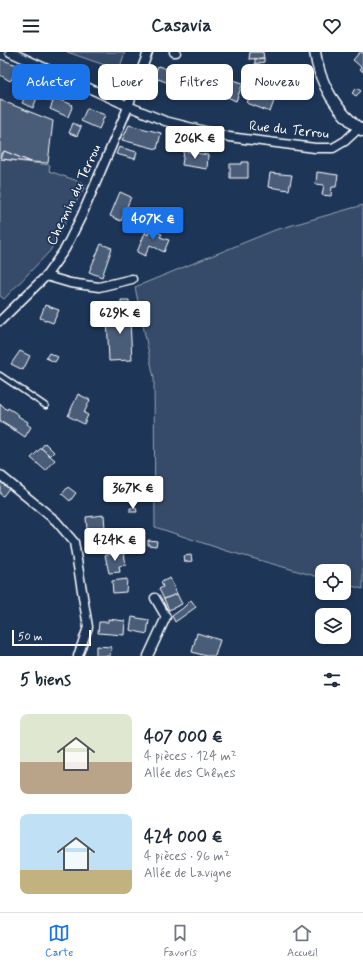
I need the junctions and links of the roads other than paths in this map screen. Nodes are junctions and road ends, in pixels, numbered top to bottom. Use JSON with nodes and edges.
{"nodes":[{"id":1,"x":10,"y":52,"type":"edge"},
{"id":2,"x":148,"y":52,"type":"edge"},
{"id":3,"x":315,"y":52,"type":"edge"},
{"id":4,"x":128,"y":106,"type":"junction"},
{"id":5,"x":361,"y":129,"type":"edge"},
{"id":6,"x":46,"y":276,"type":"junction"},
{"id":7,"x":132,"y":279,"type":"dead end"},
{"id":8,"x":0,"y":321,"type":"edge"},
{"id":9,"x":0,"y":375,"type":"edge"},
{"id":10,"x":46,"y":406,"type":"dead end"},
{"id":11,"x":0,"y":475,"type":"edge"},
{"id":12,"x":155,"y":598,"type":"dead end"},
{"id":13,"x":78,"y":656,"type":"edge"},
{"id":14,"x":148,"y":656,"type":"edge"}],
"edges":[{"from":1,"to":4,"type":"street","name":"Rue du Terrou"},
{"from":2,"to":4,"type":"street","name":"Chemin du Terrou"},
{"from":3,"to":5,"type":"street"},
{"from":4,"to":5,"type":"street","name":"Rue du Terrou"},
{"from":4,"to":6,"type":"street","name":"Chemin du Terrou"},
{"from":6,"to":7,"type":"street"},
{"from":6,"to":8,"type":"street","name":"Chemin du Terrou"},
{"from":9,"to":10,"type":"lane"},
{"from":11,"to":13,"type":"street"},
{"from":12,"to":14,"type":"street"}]}
